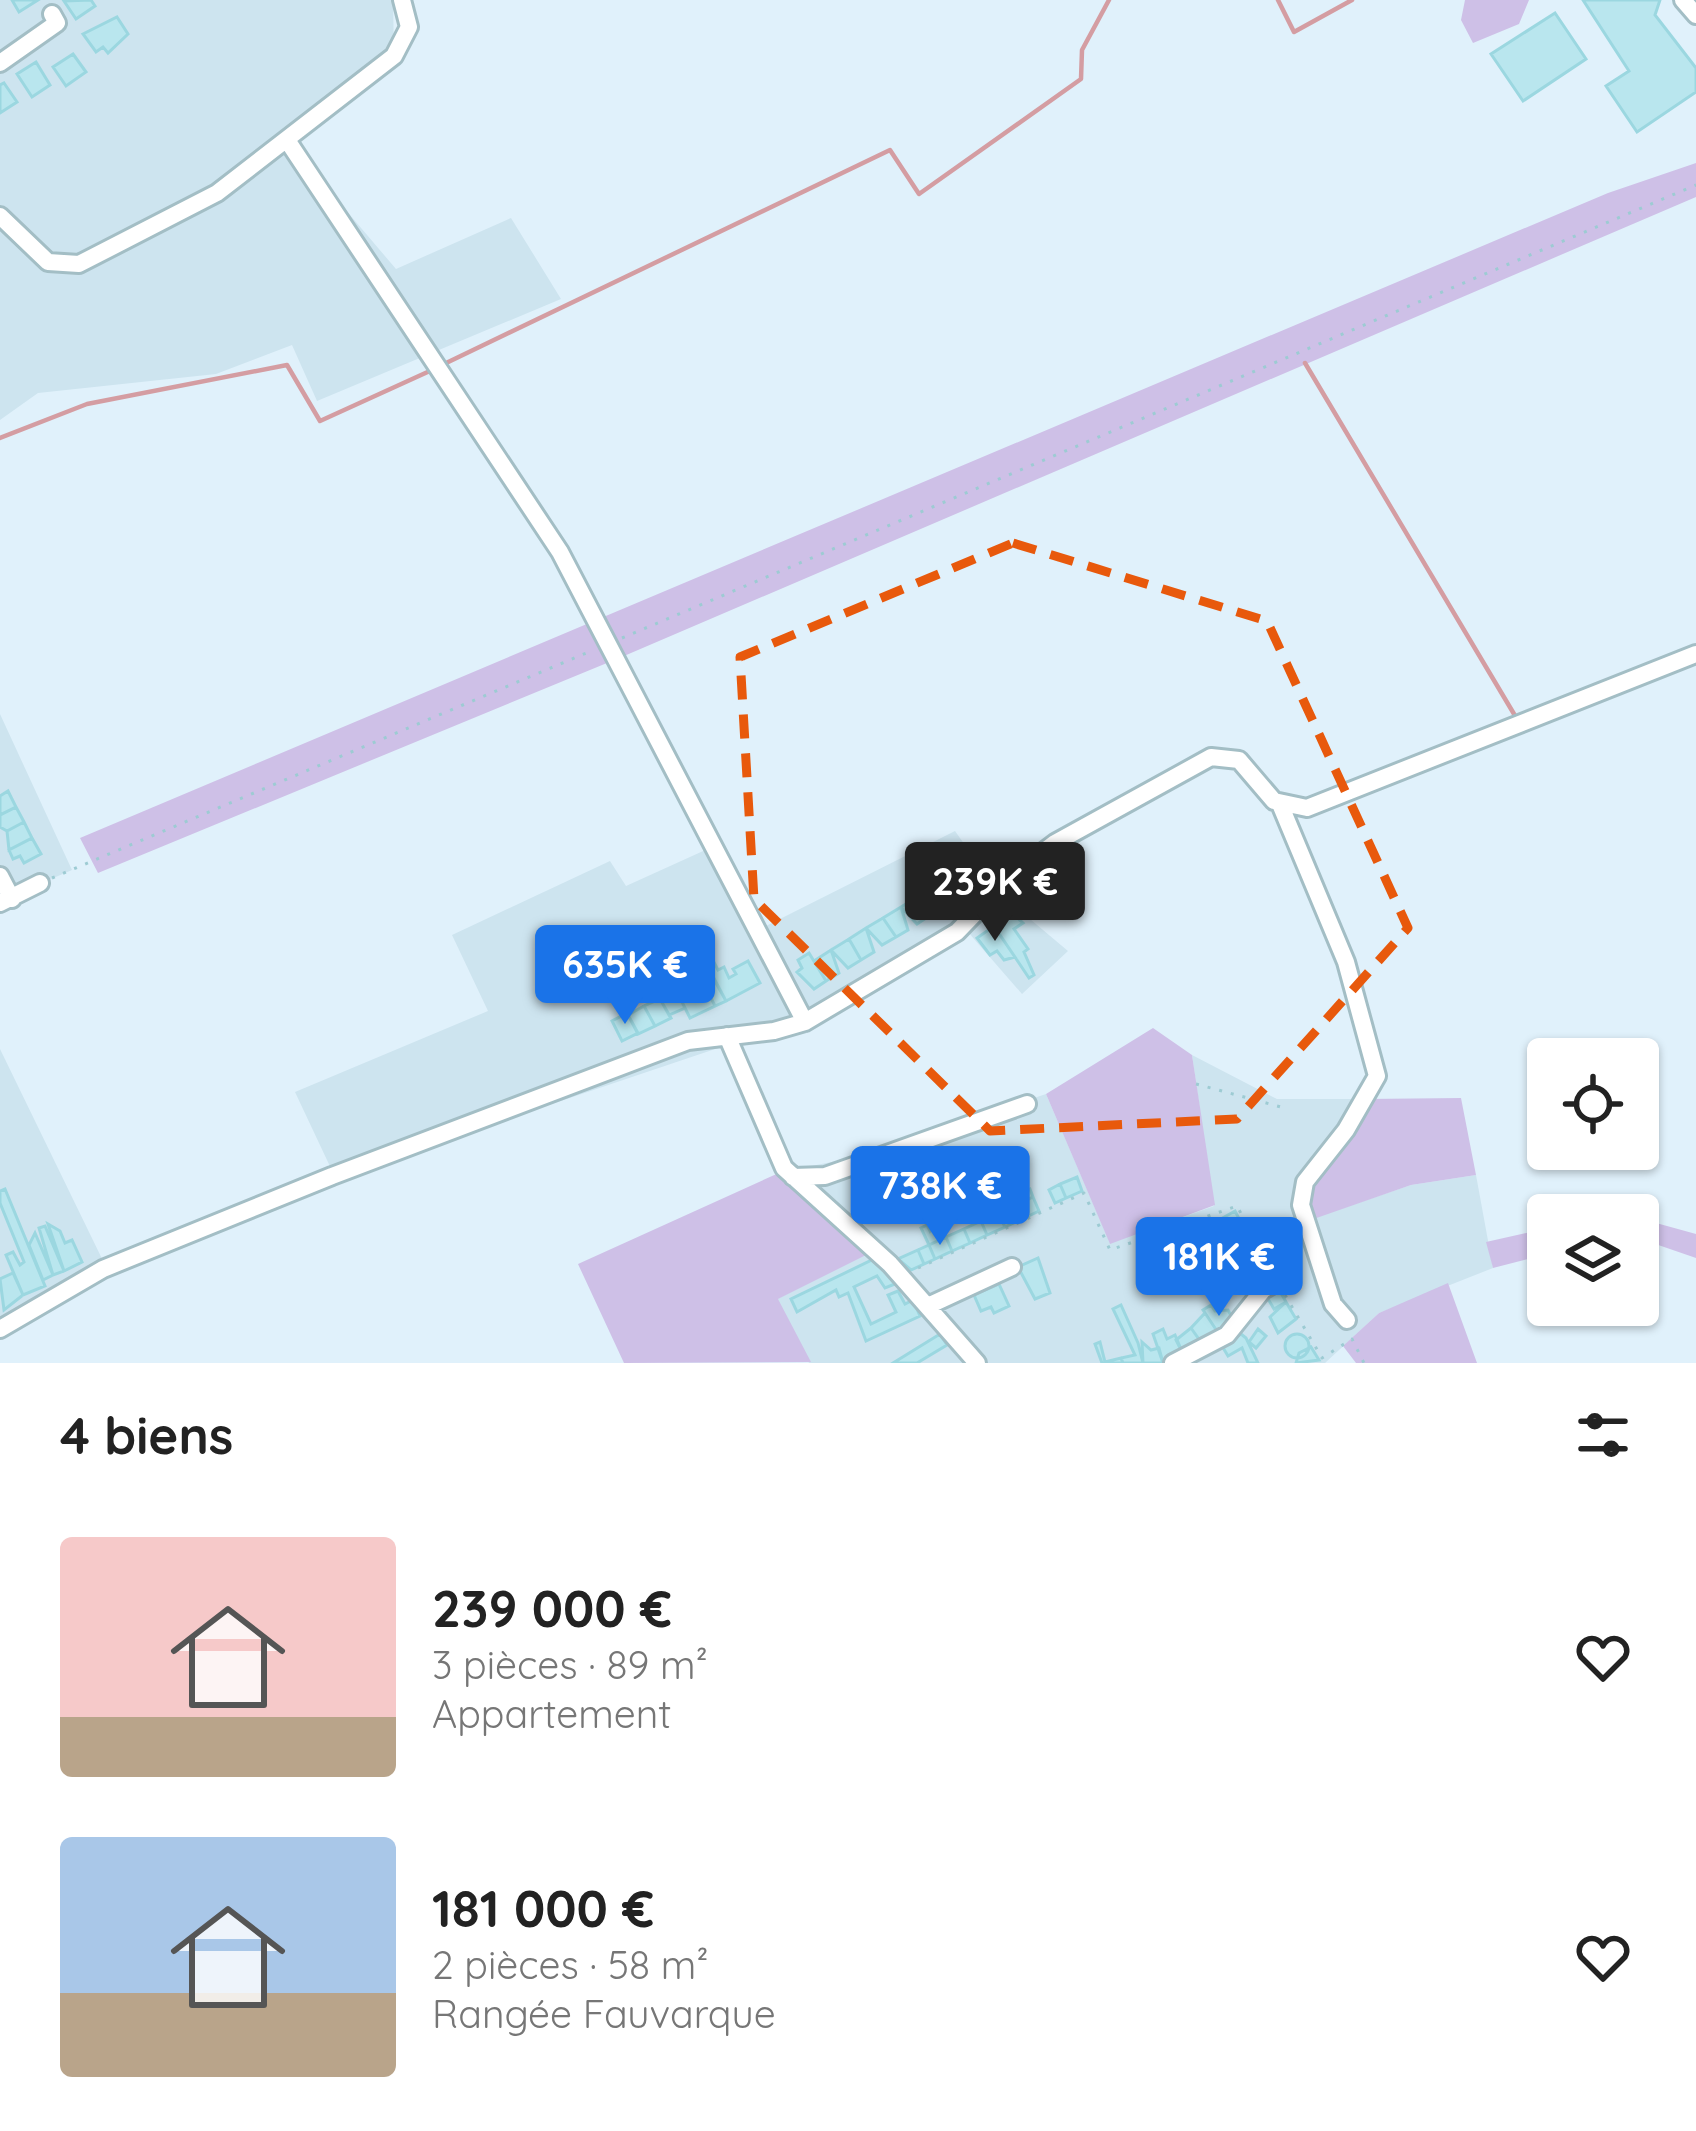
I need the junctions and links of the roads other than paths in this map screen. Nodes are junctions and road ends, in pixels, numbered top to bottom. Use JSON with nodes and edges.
{"nodes":[{"id":1,"x":402,"y":0,"type":"edge"},
{"id":2,"x":1683,"y":0,"type":"edge"},
{"id":3,"x":52,"y":14,"type":"dead end"},
{"id":4,"x":1696,"y":14,"type":"edge"},
{"id":5,"x":0,"y":63,"type":"edge"},
{"id":6,"x":287,"y":140,"type":"junction"},
{"id":7,"x":0,"y":215,"type":"edge"},
{"id":8,"x":1696,"y":654,"type":"edge"},
{"id":9,"x":1280,"y":805,"type":"junction"},
{"id":10,"x":0,"y":876,"type":"edge"},
{"id":11,"x":40,"y":883,"type":"road end"},
{"id":12,"x":6,"y":901,"type":"edge"},
{"id":13,"x":805,"y":1022,"type":"junction"},
{"id":14,"x":727,"y":1036,"type":"junction"},
{"id":15,"x":1027,"y":1104,"type":"dead end"},
{"id":16,"x":793,"y":1178,"type":"junction"},
{"id":17,"x":1012,"y":1267,"type":"dead end"},
{"id":18,"x":1278,"y":1282,"type":"road end"},
{"id":19,"x":929,"y":1305,"type":"junction"},
{"id":20,"x":0,"y":1329,"type":"edge"},
{"id":21,"x":1350,"y":1330,"type":"road end"},
{"id":22,"x":977,"y":1363,"type":"edge"},
{"id":23,"x":1173,"y":1363,"type":"edge"}],
"edges":[{"from":1,"to":6,"type":"street"},
{"from":2,"to":4,"type":"street"},
{"from":3,"to":5,"type":"street"},
{"from":6,"to":7,"type":"street"},
{"from":6,"to":13,"type":"street"},
{"from":8,"to":9,"type":"street"},
{"from":9,"to":13,"type":"street"},
{"from":9,"to":21,"type":"street"},
{"from":10,"to":12,"type":"street"},
{"from":11,"to":12,"type":"street"},
{"from":13,"to":14,"type":"street"},
{"from":14,"to":16,"type":"street"},
{"from":14,"to":20,"type":"street"},
{"from":15,"to":16,"type":"street"},
{"from":16,"to":19,"type":"street"},
{"from":17,"to":19,"type":"street"},
{"from":18,"to":23,"type":"street"},
{"from":19,"to":22,"type":"street"}]}
